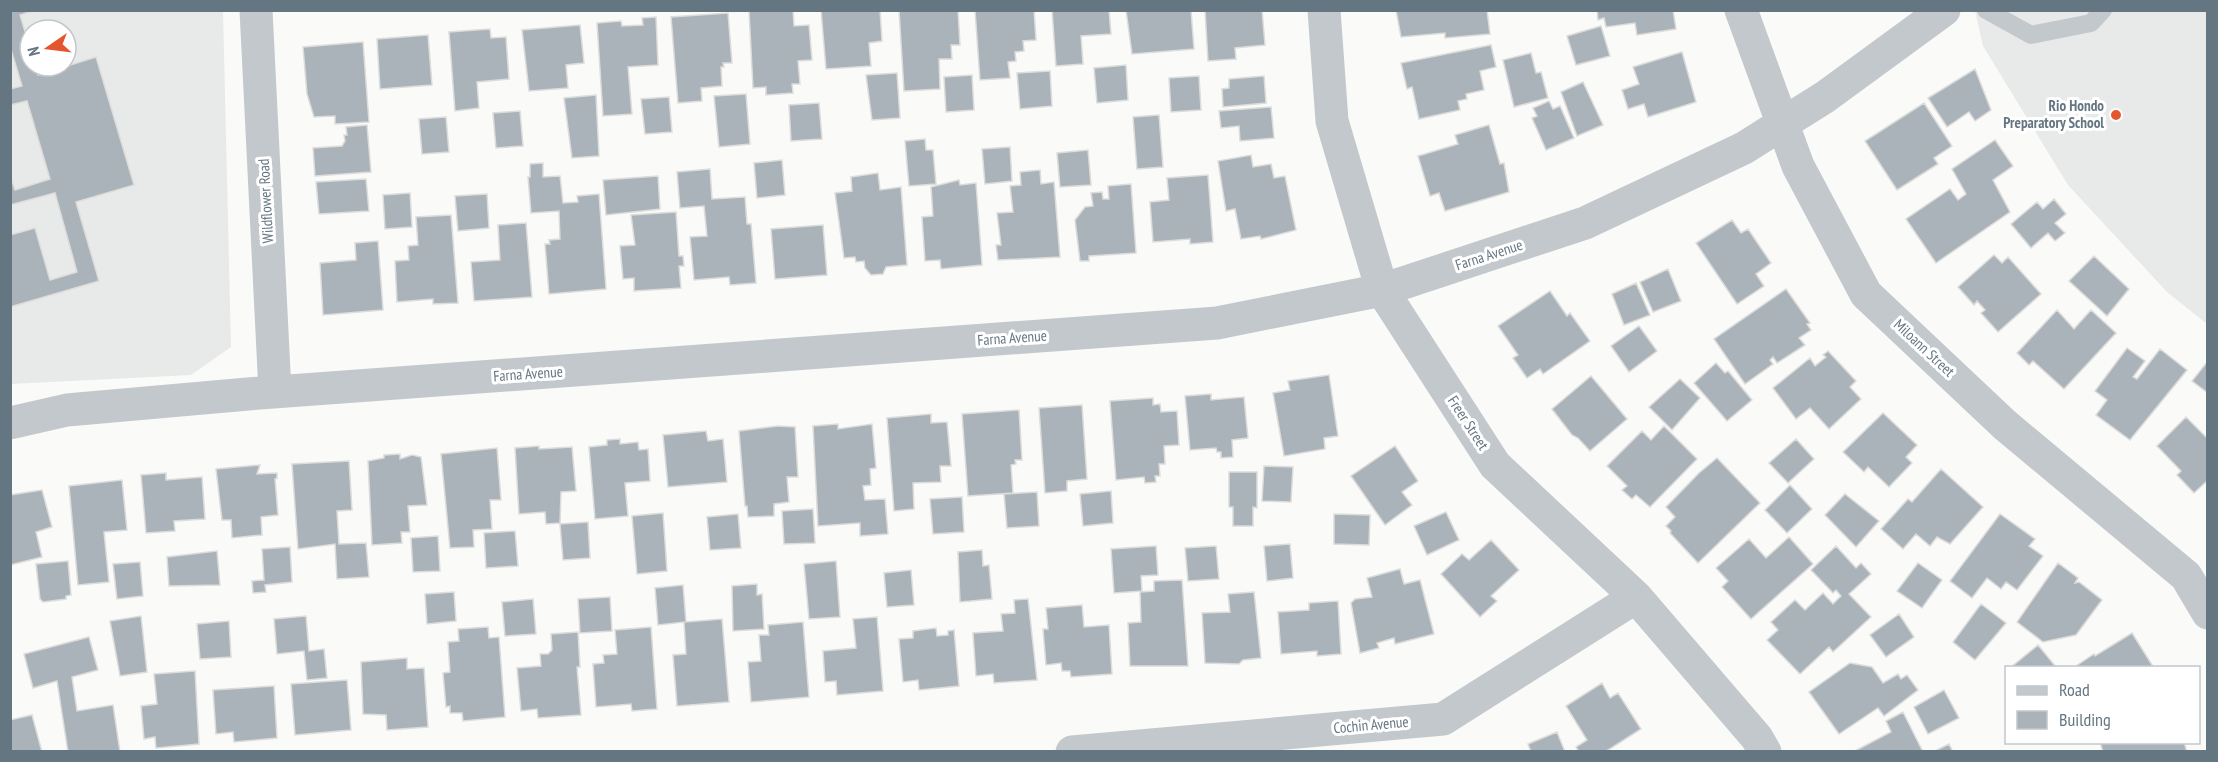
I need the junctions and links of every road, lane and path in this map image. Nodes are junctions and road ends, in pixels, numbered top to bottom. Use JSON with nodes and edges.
{"nodes":[{"id":1,"x":256,"y":10,"type":"edge"},
{"id":2,"x":1324,"y":10,"type":"edge"},
{"id":3,"x":1741,"y":10,"type":"edge"},
{"id":4,"x":1944,"y":10,"type":"edge"},
{"id":5,"x":1986,"y":10,"type":"edge"},
{"id":6,"x":2103,"y":10,"type":"edge"},
{"id":7,"x":1783,"y":124,"type":"junction"},
{"id":8,"x":1382,"y":290,"type":"junction"},
{"id":9,"x":275,"y":392,"type":"junction"},
{"id":10,"x":10,"y":423,"type":"edge"},
{"id":11,"x":1636,"y":597,"type":"junction"},
{"id":12,"x":2208,"y":613,"type":"edge"},
{"id":13,"x":1072,"y":752,"type":"edge"},
{"id":14,"x":1765,"y":752,"type":"edge"}],
"edges":[{"from":1,"to":9,"type":"street","name":"Wildflower Road"},
{"from":2,"to":8,"type":"street","name":"Freer Street"},
{"from":3,"to":7,"type":"street","name":"Miloann Street"},
{"from":4,"to":7,"type":"street","name":"Farna Avenue"},
{"from":5,"to":6,"type":"lane"},
{"from":7,"to":8,"type":"street","name":"Farna Avenue"},
{"from":7,"to":12,"type":"street","name":"Miloann Street"},
{"from":8,"to":9,"type":"street","name":"Farna Avenue"},
{"from":8,"to":11,"type":"street","name":"Freer Street"},
{"from":9,"to":10,"type":"street","name":"Farna Avenue"},
{"from":11,"to":13,"type":"street","name":"Cochin Avenue"},
{"from":11,"to":14,"type":"street","name":"Freer Street"}]}
